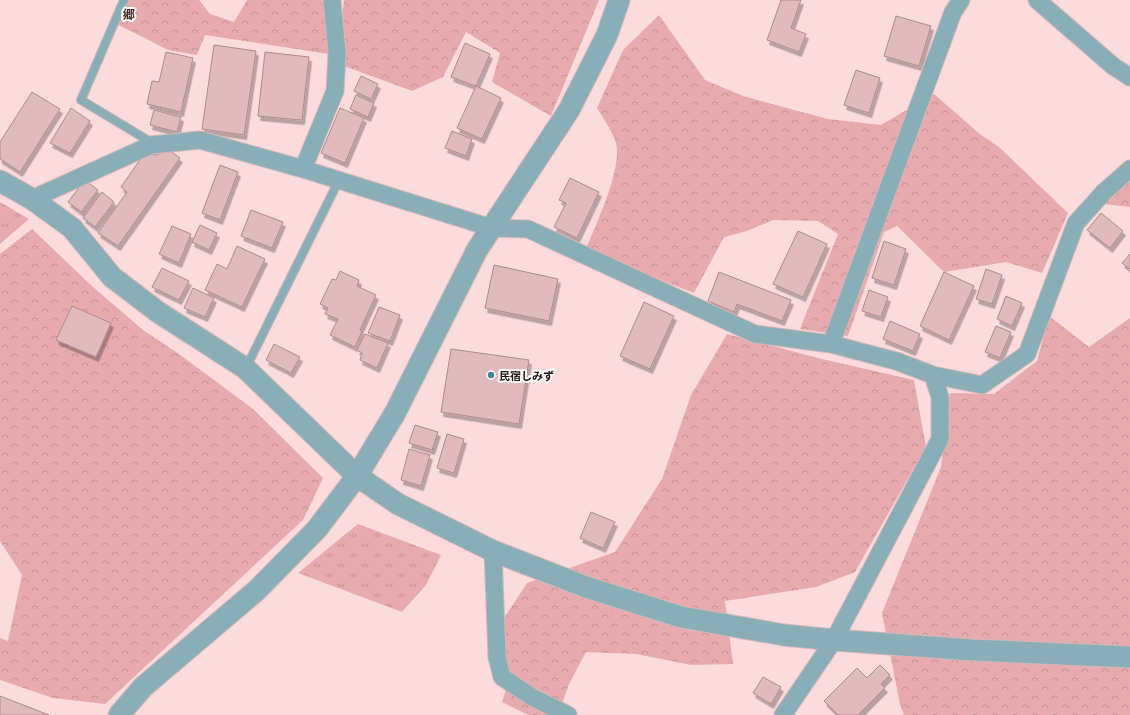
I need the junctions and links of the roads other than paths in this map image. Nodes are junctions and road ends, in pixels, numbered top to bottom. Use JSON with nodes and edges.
{"nodes":[{"id":1,"x":124,"y":0,"type":"edge"},
{"id":2,"x":332,"y":0,"type":"edge"},
{"id":3,"x":619,"y":0,"type":"edge"},
{"id":4,"x":961,"y":0,"type":"edge"},
{"id":5,"x":1037,"y":0,"type":"edge"},
{"id":6,"x":1130,"y":77,"type":"edge"},
{"id":7,"x":155,"y":144,"type":"junction"},
{"id":8,"x":303,"y":169,"type":"junction"},
{"id":9,"x":1130,"y":169,"type":"edge"},
{"id":10,"x":339,"y":180,"type":"junction"},
{"id":11,"x":0,"y":181,"type":"edge"},
{"id":12,"x":32,"y":199,"type":"junction"},
{"id":13,"x":492,"y":228,"type":"junction"},
{"id":14,"x":831,"y":344,"type":"junction"},
{"id":15,"x":245,"y":368,"type":"junction"},
{"id":16,"x":933,"y":375,"type":"junction"},
{"id":17,"x":357,"y":476,"type":"junction"},
{"id":18,"x":493,"y":551,"type":"junction"},
{"id":19,"x":834,"y":640,"type":"junction"},
{"id":20,"x":1130,"y":657,"type":"edge"},
{"id":21,"x":119,"y":715,"type":"edge"},
{"id":22,"x":568,"y":715,"type":"edge"},
{"id":23,"x":783,"y":715,"type":"edge"}],
"edges":[{"from":1,"to":7,"type":"lane"},
{"from":2,"to":8,"type":"street"},
{"from":3,"to":13,"type":"street"},
{"from":4,"to":14,"type":"street"},
{"from":5,"to":6,"type":"street"},
{"from":7,"to":8,"type":"street"},
{"from":7,"to":12,"type":"street"},
{"from":8,"to":10,"type":"street"},
{"from":9,"to":16,"type":"street"},
{"from":10,"to":13,"type":"street"},
{"from":10,"to":15,"type":"lane"},
{"from":11,"to":12,"type":"street"},
{"from":12,"to":15,"type":"street"},
{"from":13,"to":14,"type":"street"},
{"from":13,"to":17,"type":"street"},
{"from":14,"to":16,"type":"street"},
{"from":15,"to":17,"type":"street"},
{"from":16,"to":19,"type":"street"},
{"from":17,"to":18,"type":"street"},
{"from":17,"to":21,"type":"street"},
{"from":18,"to":19,"type":"street"},
{"from":18,"to":22,"type":"street"},
{"from":19,"to":20,"type":"street"},
{"from":19,"to":23,"type":"street"}]}
